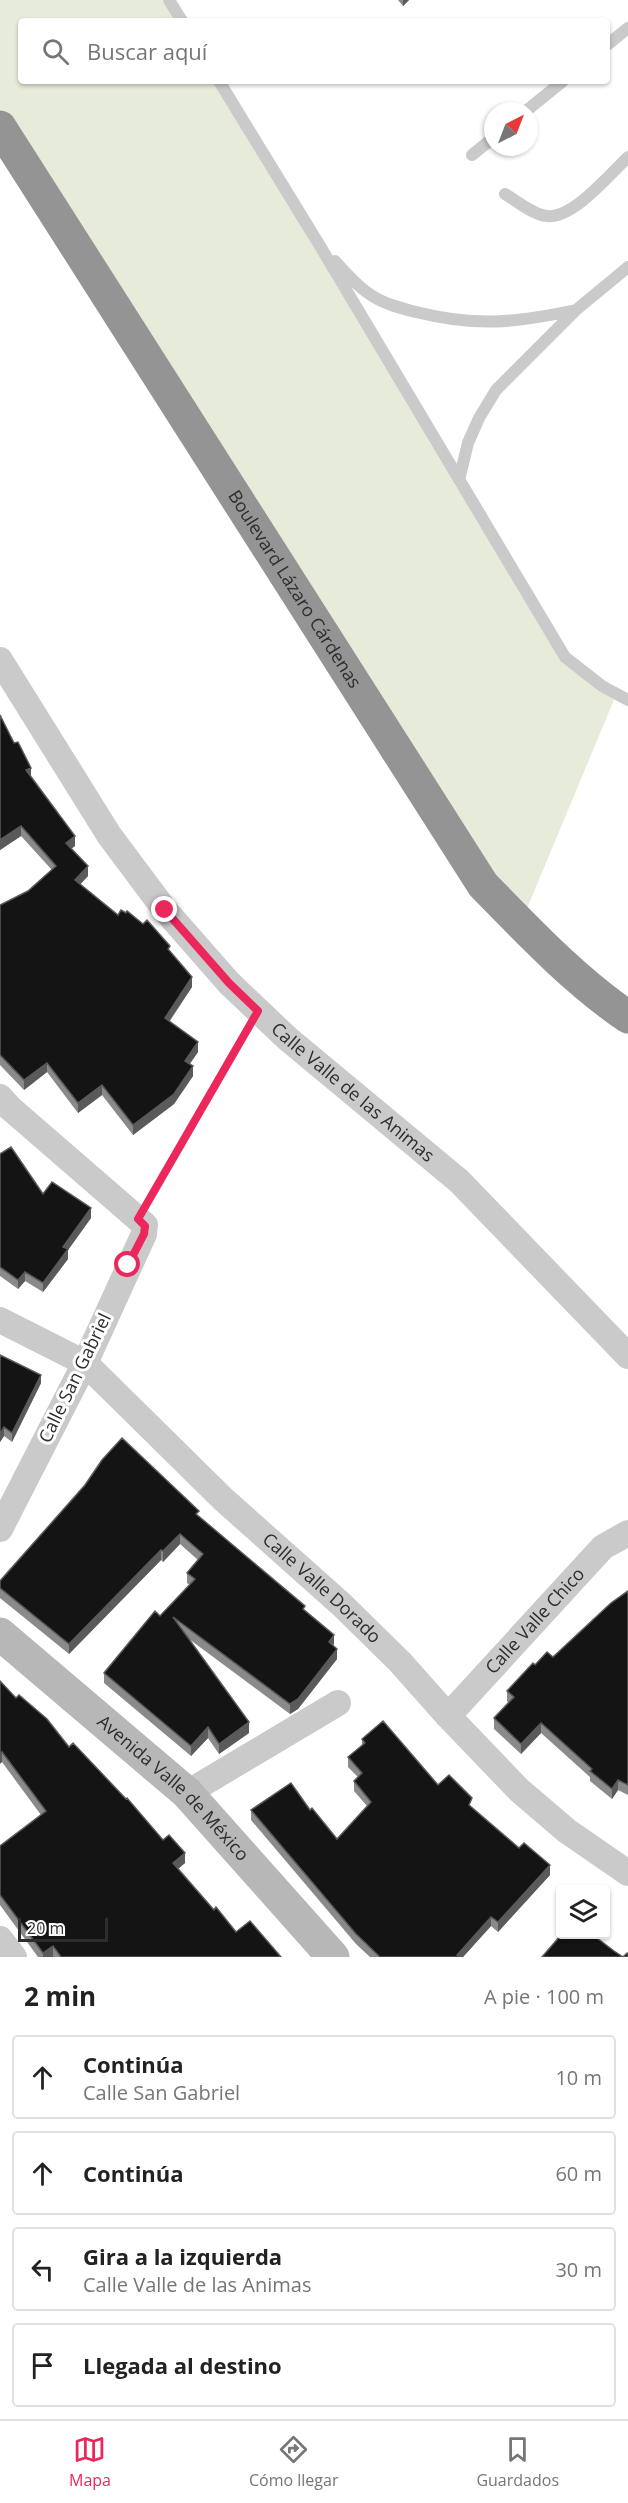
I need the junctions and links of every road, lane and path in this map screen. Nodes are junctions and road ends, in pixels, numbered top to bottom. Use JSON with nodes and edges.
{"nodes":[{"id":1,"x":169,"y":0,"type":"edge"},
{"id":2,"x":180,"y":18,"type":"edge"},
{"id":3,"x":628,"y":28,"type":"edge"},
{"id":4,"x":610,"y":43,"type":"edge"},
{"id":5,"x":221,"y":84,"type":"edge"},
{"id":6,"x":559,"y":84,"type":"edge"},
{"id":7,"x":537,"y":102,"type":"edge"},
{"id":8,"x":0,"y":127,"type":"edge"},
{"id":9,"x":484,"y":145,"type":"edge"},
{"id":10,"x":472,"y":155,"type":"dead end"},
{"id":11,"x":628,"y":157,"type":"edge"},
{"id":12,"x":505,"y":194,"type":"dead end"},
{"id":13,"x":321,"y":246,"type":"junction"},
{"id":14,"x":628,"y":267,"type":"edge"},
{"id":15,"x":576,"y":310,"type":"junction"},
{"id":16,"x":459,"y":480,"type":"junction"},
{"id":17,"x":0,"y":660,"type":"edge"},
{"id":18,"x":628,"y":700,"type":"edge"},
{"id":19,"x":258,"y":1011,"type":"junction"},
{"id":20,"x":628,"y":1017,"type":"edge"},
{"id":21,"x":0,"y":1097,"type":"edge"},
{"id":22,"x":142,"y":1222,"type":"junction"},
{"id":23,"x":0,"y":1320,"type":"edge"},
{"id":24,"x":628,"y":1356,"type":"edge"},
{"id":25,"x":85,"y":1363,"type":"junction"},
{"id":26,"x":0,"y":1528,"type":"edge"},
{"id":27,"x":628,"y":1533,"type":"edge"},
{"id":28,"x":0,"y":1634,"type":"edge"},
{"id":29,"x":338,"y":1703,"type":"dead end"},
{"id":30,"x":448,"y":1716,"type":"junction"},
{"id":31,"x":186,"y":1793,"type":"junction"},
{"id":32,"x":628,"y":1873,"type":"edge"},
{"id":33,"x":0,"y":1939,"type":"edge"},
{"id":34,"x":14,"y":1957,"type":"edge"},
{"id":35,"x":333,"y":1957,"type":"edge"}],
"edges":[{"from":1,"to":2,"type":"lane"},
{"from":3,"to":4,"type":"lane"},
{"from":5,"to":13,"type":"lane"},
{"from":6,"to":7,"type":"lane"},
{"from":8,"to":20,"type":"highway","name":"Boulevard Lázaro Cárdenas"},
{"from":9,"to":10,"type":"lane"},
{"from":11,"to":12,"type":"lane"},
{"from":13,"to":15,"type":"lane"},
{"from":13,"to":16,"type":"lane"},
{"from":14,"to":15,"type":"lane"},
{"from":15,"to":16,"type":"lane"},
{"from":16,"to":18,"type":"lane"},
{"from":17,"to":19,"type":"street","name":"Calle Valle de las Animas"},
{"from":19,"to":22,"type":"path"},
{"from":19,"to":24,"type":"street","name":"Calle Valle de las Animas"},
{"from":21,"to":22,"type":"street"},
{"from":22,"to":25,"type":"street","name":"Calle San Gabriel"},
{"from":23,"to":25,"type":"street","name":"Calle Valle Dorado"},
{"from":25,"to":26,"type":"street","name":"Calle San Gabriel"},
{"from":25,"to":30,"type":"street","name":"Calle Valle Dorado"},
{"from":27,"to":30,"type":"street","name":"Calle Valle Chico"},
{"from":28,"to":31,"type":"main road","name":"Avenida Valle de México"},
{"from":29,"to":31,"type":"street"},
{"from":30,"to":32,"type":"street","name":"Calle Valle Dorado"},
{"from":31,"to":35,"type":"main road","name":"Avenida Valle de México"},
{"from":33,"to":34,"type":"street"}]}
